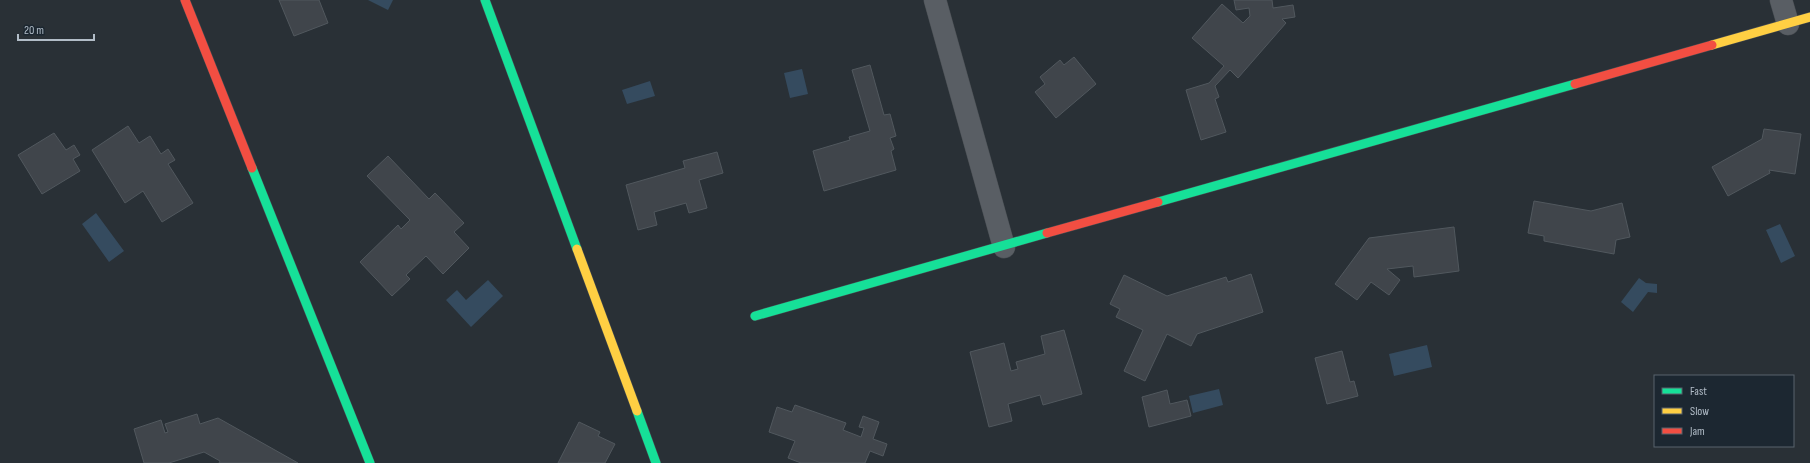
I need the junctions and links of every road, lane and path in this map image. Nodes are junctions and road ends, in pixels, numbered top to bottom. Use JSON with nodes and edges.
{"nodes":[{"id":1,"x":185,"y":0,"type":"edge"},
{"id":2,"x":485,"y":0,"type":"edge"},
{"id":3,"x":935,"y":0,"type":"edge"},
{"id":4,"x":1781,"y":0,"type":"edge"},
{"id":5,"x":1810,"y":17,"type":"edge"},
{"id":6,"x":1788,"y":24,"type":"junction"},
{"id":7,"x":1004,"y":247,"type":"junction"},
{"id":8,"x":755,"y":316,"type":"dead end"},
{"id":9,"x":370,"y":463,"type":"edge"},
{"id":10,"x":656,"y":463,"type":"edge"}],
"edges":[{"from":1,"to":9,"type":"street"},
{"from":2,"to":10,"type":"street"},
{"from":3,"to":7,"type":"street"},
{"from":4,"to":6,"type":"street"},
{"from":5,"to":6,"type":"street"},
{"from":6,"to":7,"type":"street"},
{"from":7,"to":8,"type":"street"}]}
